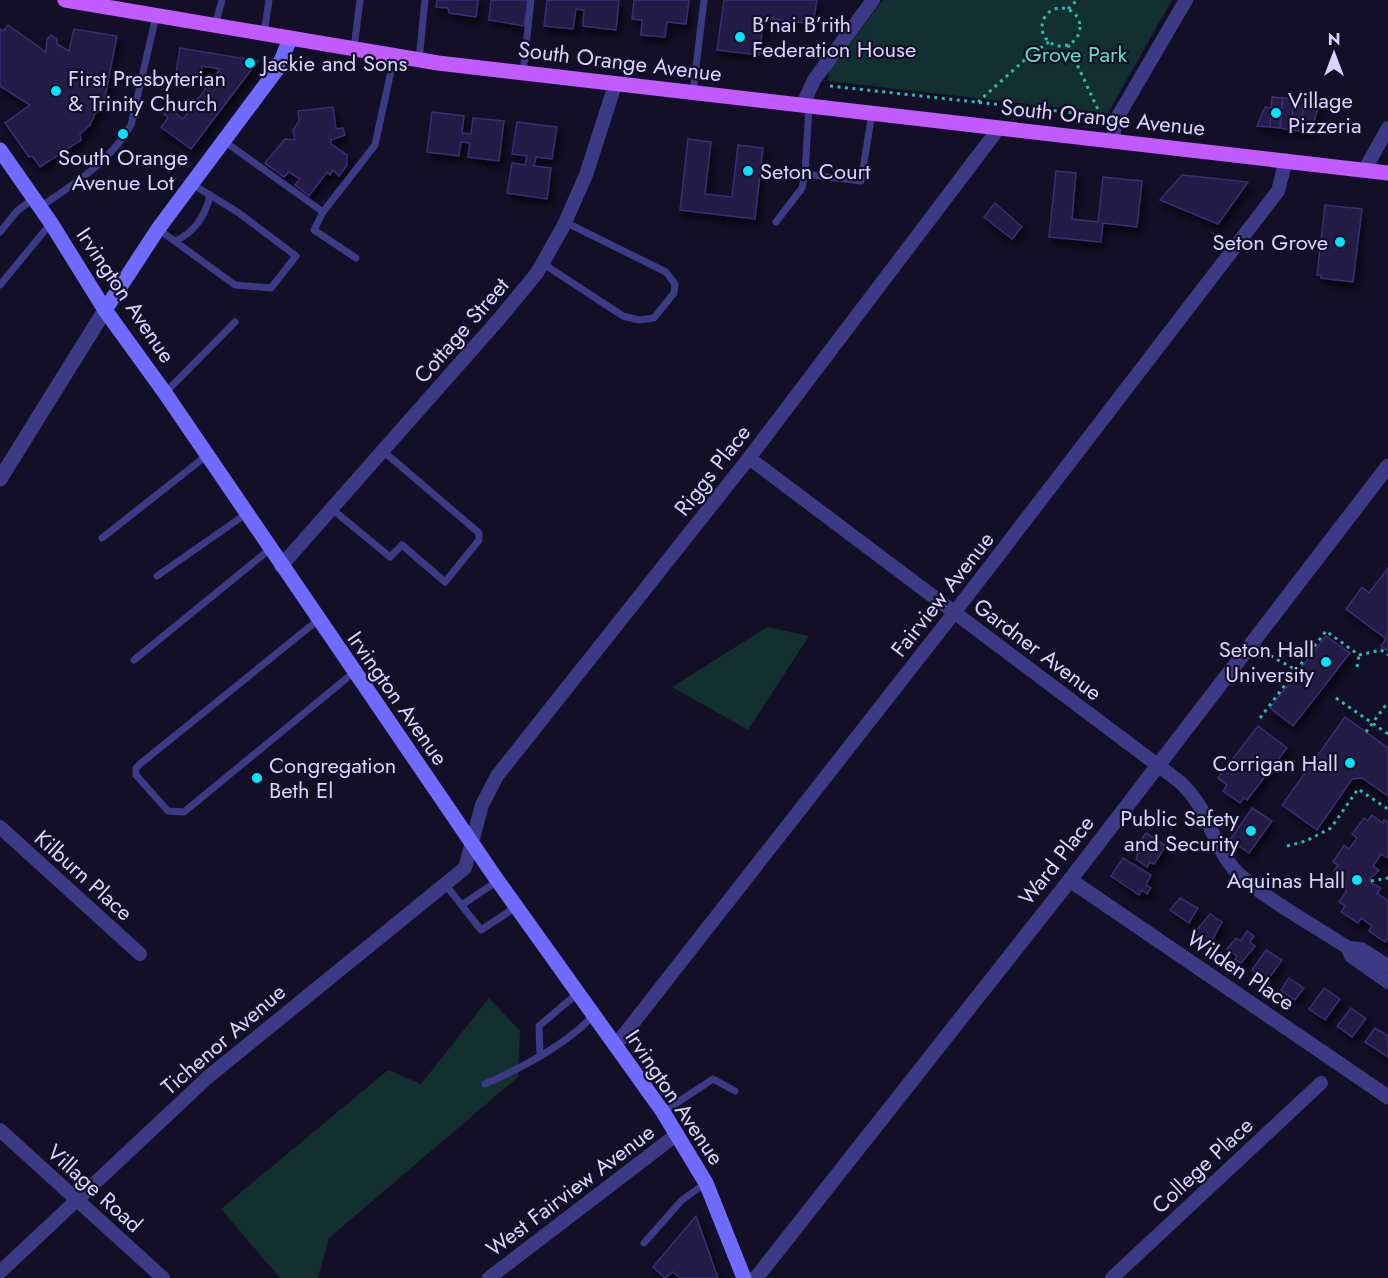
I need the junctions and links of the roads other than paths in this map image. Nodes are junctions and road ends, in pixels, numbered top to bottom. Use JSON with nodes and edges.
{"nodes":[{"id":1,"x":65,"y":0,"type":"edge"},
{"id":2,"x":222,"y":0,"type":"edge"},
{"id":3,"x":269,"y":0,"type":"edge"},
{"id":4,"x":360,"y":0,"type":"edge"},
{"id":5,"x":425,"y":0,"type":"edge"},
{"id":6,"x":531,"y":0,"type":"edge"},
{"id":7,"x":704,"y":0,"type":"edge"},
{"id":8,"x":873,"y":0,"type":"edge"},
{"id":9,"x":1186,"y":0,"type":"edge"},
{"id":10,"x":156,"y":16,"type":"junction"},
{"id":11,"x":215,"y":26,"type":"junction"},
{"id":12,"x":264,"y":34,"type":"junction"},
{"id":13,"x":290,"y":39,"type":"junction"},
{"id":14,"x":354,"y":50,"type":"junction"},
{"id":15,"x":394,"y":57,"type":"junction"},
{"id":16,"x":419,"y":60,"type":"junction"},
{"id":17,"x":523,"y":72,"type":"junction"},
{"id":18,"x":615,"y":85,"type":"junction"},
{"id":19,"x":693,"y":92,"type":"junction"},
{"id":20,"x":806,"y":105,"type":"junction"},
{"id":21,"x":872,"y":112,"type":"junction"},
{"id":22,"x":999,"y":128,"type":"junction"},
{"id":23,"x":1388,"y":128,"type":"edge"},
{"id":24,"x":1112,"y":140,"type":"junction"},
{"id":25,"x":224,"y":141,"type":"junction"},
{"id":26,"x":0,"y":150,"type":"edge"},
{"id":27,"x":1286,"y":160,"type":"junction"},
{"id":28,"x":1364,"y":171,"type":"junction"},
{"id":29,"x":1388,"y":173,"type":"edge"},
{"id":30,"x":805,"y":174,"type":"junction"},
{"id":31,"x":192,"y":184,"type":"junction"},
{"id":32,"x":210,"y":195,"type":"junction"},
{"id":33,"x":37,"y":203,"type":"junction"},
{"id":34,"x":323,"y":212,"type":"junction"},
{"id":35,"x":565,"y":222,"type":"junction"},
{"id":36,"x":776,"y":222,"type":"dead end"},
{"id":37,"x":51,"y":223,"type":"junction"},
{"id":38,"x":158,"y":229,"type":"junction"},
{"id":39,"x":0,"y":232,"type":"edge"},
{"id":40,"x":175,"y":241,"type":"junction"},
{"id":41,"x":356,"y":258,"type":"dead end"},
{"id":42,"x":542,"y":263,"type":"junction"},
{"id":43,"x":0,"y":285,"type":"edge"},
{"id":44,"x":105,"y":310,"type":"junction"},
{"id":45,"x":235,"y":322,"type":"dead end"},
{"id":46,"x":165,"y":393,"type":"junction"},
{"id":47,"x":383,"y":451,"type":"junction"},
{"id":48,"x":206,"y":456,"type":"junction"},
{"id":49,"x":748,"y":458,"type":"junction"},
{"id":50,"x":1388,"y":466,"type":"edge"},
{"id":51,"x":0,"y":479,"type":"edge"},
{"id":52,"x":332,"y":509,"type":"junction"},
{"id":53,"x":246,"y":514,"type":"junction"},
{"id":54,"x":102,"y":538,"type":"dead end"},
{"id":55,"x":270,"y":549,"type":"junction"},
{"id":56,"x":281,"y":566,"type":"junction"},
{"id":57,"x":157,"y":576,"type":"dead end"},
{"id":58,"x":954,"y":613,"type":"junction"},
{"id":59,"x":318,"y":620,"type":"junction"},
{"id":60,"x":134,"y":660,"type":"dead end"},
{"id":61,"x":353,"y":673,"type":"junction"},
{"id":62,"x":1158,"y":766,"type":"junction"},
{"id":63,"x":0,"y":827,"type":"edge"},
{"id":64,"x":473,"y":843,"type":"junction"},
{"id":65,"x":1070,"y":880,"type":"junction"},
{"id":66,"x":497,"y":881,"type":"junction"},
{"id":67,"x":446,"y":884,"type":"junction"},
{"id":68,"x":462,"y":905,"type":"junction"},
{"id":69,"x":516,"y":907,"type":"junction"},
{"id":70,"x":1348,"y":948,"type":"junction"},
{"id":71,"x":140,"y":954,"type":"dead end"},
{"id":72,"x":1388,"y":966,"type":"edge"},
{"id":73,"x":1388,"y":982,"type":"edge"},
{"id":74,"x":578,"y":993,"type":"junction"},
{"id":75,"x":593,"y":1017,"type":"junction"},
{"id":76,"x":615,"y":1046,"type":"junction"},
{"id":77,"x":540,"y":1055,"type":"junction"},
{"id":78,"x":1321,"y":1083,"type":"dead end"},
{"id":79,"x":485,"y":1084,"type":"dead end"},
{"id":80,"x":735,"y":1091,"type":"dead end"},
{"id":81,"x":1388,"y":1097,"type":"edge"},
{"id":82,"x":663,"y":1112,"type":"junction"},
{"id":83,"x":0,"y":1130,"type":"edge"},
{"id":84,"x":676,"y":1135,"type":"junction"},
{"id":85,"x":706,"y":1183,"type":"junction"},
{"id":86,"x":76,"y":1200,"type":"junction"},
{"id":87,"x":644,"y":1243,"type":"dead end"},
{"id":88,"x":0,"y":1272,"type":"edge"},
{"id":89,"x":163,"y":1278,"type":"edge"},
{"id":90,"x":489,"y":1278,"type":"edge"},
{"id":91,"x":744,"y":1278,"type":"edge"},
{"id":92,"x":756,"y":1278,"type":"edge"},
{"id":93,"x":1112,"y":1278,"type":"edge"}],
"edges":[{"from":1,"to":10,"type":"main road","name":"South Orange Avenue"},
{"from":2,"to":11,"type":"lane"},
{"from":3,"to":12,"type":"lane"},
{"from":4,"to":14,"type":"lane"},
{"from":5,"to":16,"type":"lane"},
{"from":6,"to":17,"type":"lane"},
{"from":7,"to":19,"type":"lane"},
{"from":8,"to":20,"type":"street"},
{"from":9,"to":24,"type":"street"},
{"from":10,"to":11,"type":"main road","name":"South Orange Avenue"},
{"from":10,"to":33,"type":"lane"},
{"from":11,"to":12,"type":"main road","name":"South Orange Avenue"},
{"from":12,"to":13,"type":"main road","name":"South Orange Avenue"},
{"from":13,"to":14,"type":"main road","name":"South Orange Avenue"},
{"from":13,"to":25,"type":"main road"},
{"from":14,"to":15,"type":"main road","name":"South Orange Avenue"},
{"from":15,"to":16,"type":"main road","name":"South Orange Avenue"},
{"from":15,"to":34,"type":"lane"},
{"from":16,"to":17,"type":"main road","name":"South Orange Avenue"},
{"from":17,"to":18,"type":"main road","name":"South Orange Avenue"},
{"from":18,"to":19,"type":"main road","name":"South Orange Avenue"},
{"from":18,"to":35,"type":"street","name":"Cottage Street"},
{"from":19,"to":20,"type":"main road","name":"South Orange Avenue"},
{"from":20,"to":21,"type":"main road","name":"South Orange Avenue"},
{"from":20,"to":30,"type":"lane"},
{"from":21,"to":22,"type":"main road","name":"South Orange Avenue"},
{"from":21,"to":30,"type":"lane"},
{"from":22,"to":24,"type":"main road","name":"South Orange Avenue"},
{"from":22,"to":49,"type":"street","name":"Riggs Place"},
{"from":23,"to":28,"type":"street"},
{"from":24,"to":27,"type":"main road","name":"South Orange Avenue"},
{"from":25,"to":31,"type":"main road"},
{"from":25,"to":34,"type":"lane"},
{"from":26,"to":33,"type":"main road","name":"Irvington Avenue"},
{"from":27,"to":28,"type":"main road","name":"South Orange Avenue"},
{"from":27,"to":58,"type":"street","name":"Fairview Avenue"},
{"from":28,"to":29,"type":"main road","name":"South Orange Avenue"},
{"from":30,"to":36,"type":"lane"},
{"from":31,"to":32,"type":"lane"},
{"from":31,"to":38,"type":"main road"},
{"from":32,"to":40,"type":"lane"},
{"from":32,"to":40,"type":"lane"},
{"from":33,"to":37,"type":"main road","name":"Irvington Avenue"},
{"from":33,"to":39,"type":"lane"},
{"from":34,"to":41,"type":"lane"},
{"from":35,"to":42,"type":"street","name":"Cottage Street"},
{"from":35,"to":42,"type":"lane"},
{"from":37,"to":43,"type":"lane"},
{"from":37,"to":44,"type":"main road","name":"Irvington Avenue"},
{"from":38,"to":40,"type":"lane"},
{"from":38,"to":44,"type":"main road"},
{"from":42,"to":47,"type":"street","name":"Cottage Street"},
{"from":44,"to":46,"type":"main road","name":"Irvington Avenue"},
{"from":44,"to":51,"type":"street"},
{"from":45,"to":46,"type":"lane"},
{"from":46,"to":48,"type":"main road","name":"Irvington Avenue"},
{"from":47,"to":52,"type":"street","name":"Cottage Street"},
{"from":47,"to":52,"type":"lane"},
{"from":48,"to":53,"type":"main road","name":"Irvington Avenue"},
{"from":48,"to":54,"type":"lane"},
{"from":49,"to":58,"type":"street","name":"Gardner Avenue"},
{"from":49,"to":64,"type":"street","name":"Riggs Place"},
{"from":50,"to":62,"type":"street","name":"Ward Place"},
{"from":52,"to":56,"type":"street","name":"Cottage Street"},
{"from":53,"to":55,"type":"main road","name":"Irvington Avenue"},
{"from":53,"to":57,"type":"lane"},
{"from":55,"to":56,"type":"main road","name":"Irvington Avenue"},
{"from":55,"to":60,"type":"lane"},
{"from":56,"to":59,"type":"main road","name":"Irvington Avenue"},
{"from":58,"to":62,"type":"street","name":"Gardner Avenue"},
{"from":58,"to":76,"type":"street","name":"Fairview Avenue"},
{"from":59,"to":61,"type":"main road","name":"Irvington Avenue"},
{"from":59,"to":61,"type":"lane"},
{"from":61,"to":64,"type":"main road","name":"Irvington Avenue"},
{"from":62,"to":65,"type":"street","name":"Ward Place"},
{"from":62,"to":70,"type":"street","name":"Gardner Avenue"},
{"from":63,"to":71,"type":"street","name":"Kilburn Place"},
{"from":64,"to":66,"type":"main road","name":"Irvington Avenue"},
{"from":64,"to":67,"type":"street","name":"Tichenor Avenue"},
{"from":65,"to":81,"type":"street","name":"Wilden Place"},
{"from":65,"to":92,"type":"street","name":"Ward Place"},
{"from":66,"to":68,"type":"lane"},
{"from":66,"to":69,"type":"main road","name":"Irvington Avenue"},
{"from":67,"to":68,"type":"lane"},
{"from":67,"to":86,"type":"street","name":"Tichenor Avenue"},
{"from":68,"to":69,"type":"lane"},
{"from":69,"to":74,"type":"main road","name":"Irvington Avenue"},
{"from":70,"to":72,"type":"street"},
{"from":70,"to":73,"type":"street"},
{"from":74,"to":75,"type":"main road","name":"Irvington Avenue"},
{"from":74,"to":77,"type":"lane"},
{"from":75,"to":76,"type":"main road","name":"Irvington Avenue"},
{"from":75,"to":77,"type":"lane"},
{"from":76,"to":82,"type":"main road","name":"Irvington Avenue"},
{"from":77,"to":79,"type":"lane"},
{"from":78,"to":93,"type":"street","name":"College Place"},
{"from":80,"to":82,"type":"lane"},
{"from":82,"to":84,"type":"main road","name":"Irvington Avenue"},
{"from":83,"to":86,"type":"street","name":"Village Road"},
{"from":84,"to":85,"type":"main road","name":"Irvington Avenue"},
{"from":84,"to":90,"type":"street","name":"West Fairview Avenue"},
{"from":85,"to":87,"type":"lane"},
{"from":85,"to":91,"type":"main road","name":"Irvington Avenue"},
{"from":86,"to":88,"type":"street","name":"Tichenor Avenue"},
{"from":86,"to":89,"type":"street","name":"Village Road"}]}
